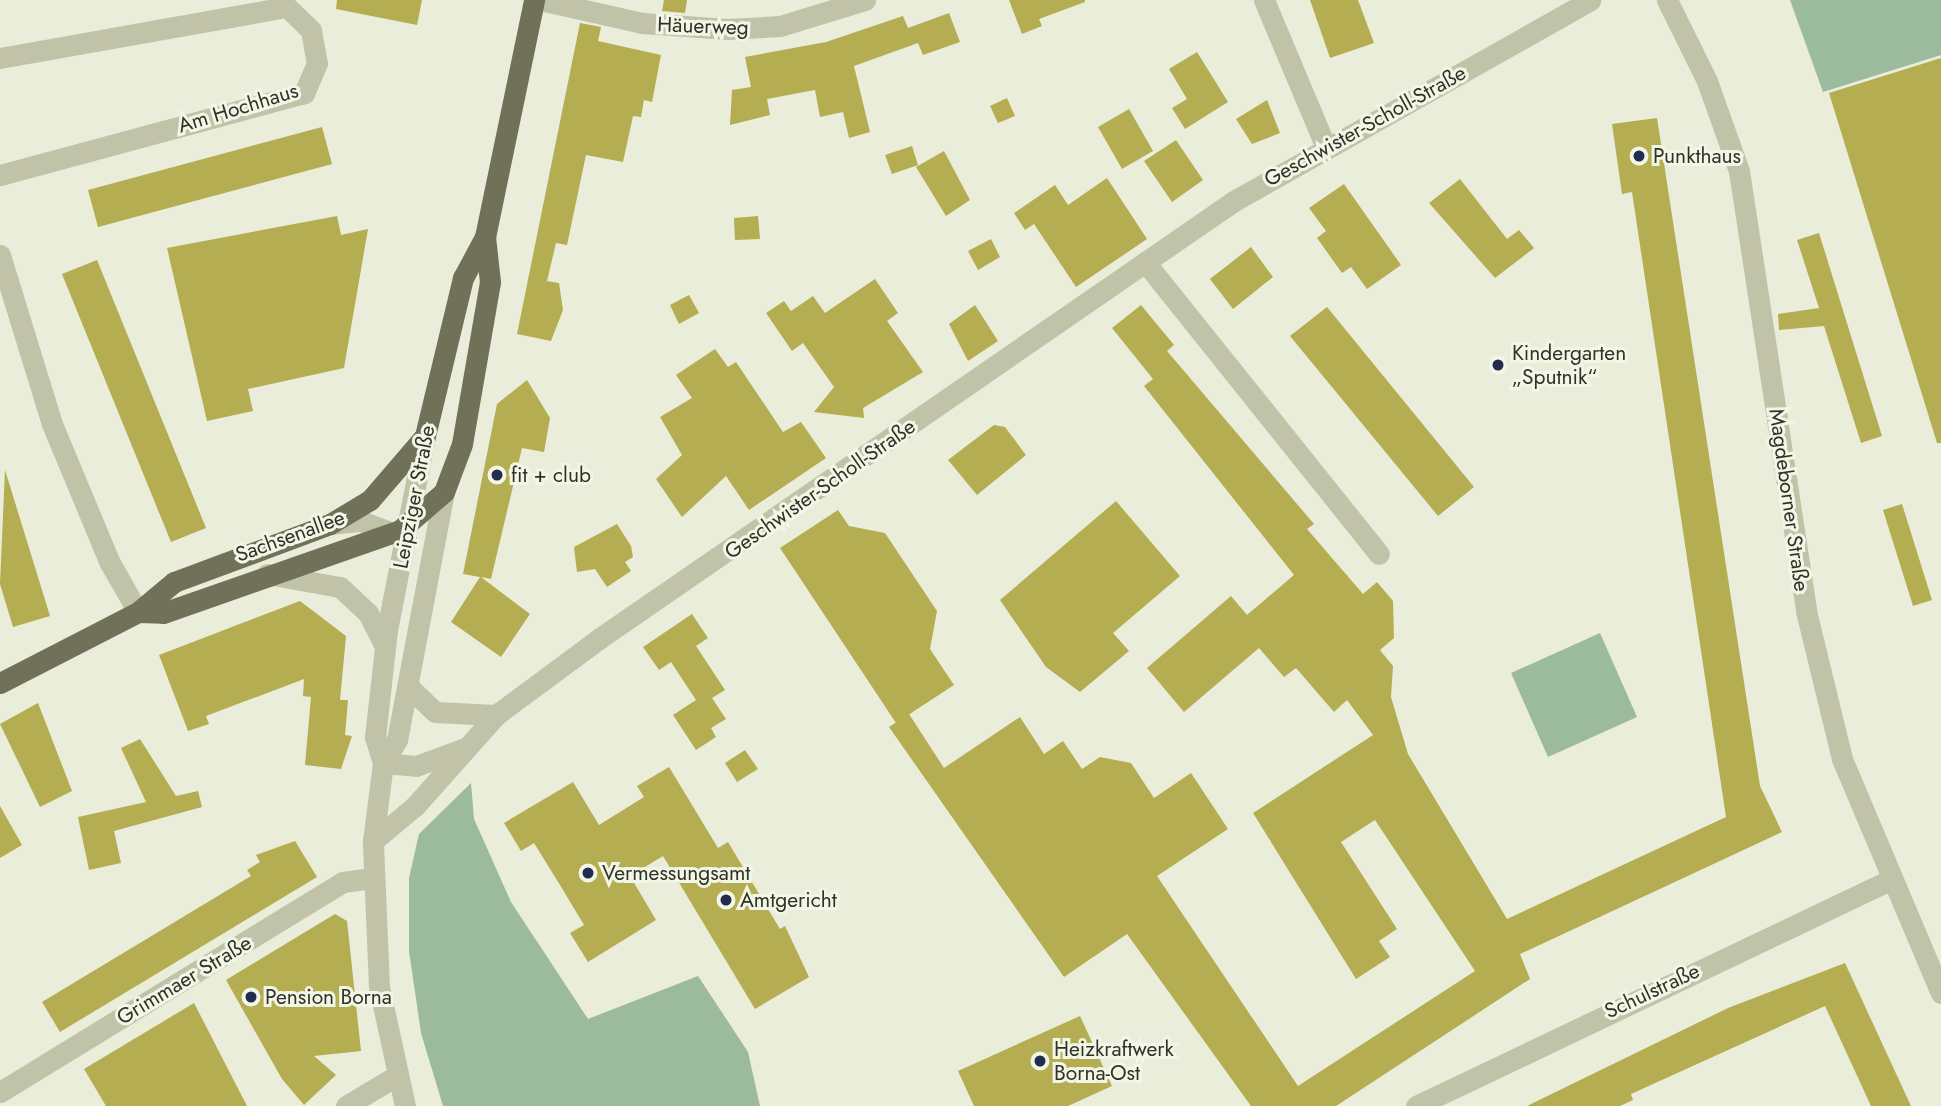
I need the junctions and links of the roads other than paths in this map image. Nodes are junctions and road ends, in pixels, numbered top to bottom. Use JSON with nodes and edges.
{"nodes":[{"id":1,"x":534,"y":0,"type":"edge"},
{"id":2,"x":540,"y":0,"type":"edge"},
{"id":3,"x":864,"y":0,"type":"edge"},
{"id":4,"x":1264,"y":0,"type":"edge"},
{"id":5,"x":1590,"y":0,"type":"edge"},
{"id":6,"x":1667,"y":0,"type":"edge"},
{"id":7,"x":1560,"y":8,"type":"edge"},
{"id":8,"x":0,"y":58,"type":"edge"},
{"id":9,"x":1325,"y":145,"type":"junction"},
{"id":10,"x":0,"y":175,"type":"edge"},
{"id":11,"x":485,"y":237,"type":"junction"},
{"id":12,"x":1145,"y":262,"type":"junction"},
{"id":13,"x":2,"y":264,"type":"edge"},
{"id":14,"x":425,"y":436,"type":"junction"},
{"id":15,"x":444,"y":492,"type":"junction"},
{"id":16,"x":330,"y":524,"type":"junction"},
{"id":17,"x":404,"y":531,"type":"junction"},
{"id":18,"x":1379,"y":554,"type":"dead end"},
{"id":19,"x":429,"y":562,"type":"junction"},
{"id":20,"x":265,"y":574,"type":"junction"},
{"id":21,"x":138,"y":612,"type":"junction"},
{"id":22,"x":386,"y":647,"type":"junction"},
{"id":23,"x":0,"y":683,"type":"edge"},
{"id":24,"x":408,"y":685,"type":"junction"},
{"id":25,"x":496,"y":715,"type":"junction"},
{"id":26,"x":467,"y":748,"type":"junction"},
{"id":27,"x":383,"y":763,"type":"junction"},
{"id":28,"x":373,"y":841,"type":"junction"},
{"id":29,"x":373,"y":878,"type":"junction"},
{"id":30,"x":1890,"y":880,"type":"junction"},
{"id":31,"x":1941,"y":993,"type":"edge"},
{"id":32,"x":396,"y":1076,"type":"junction"},
{"id":33,"x":0,"y":1092,"type":"edge"},
{"id":34,"x":346,"y":1106,"type":"edge"},
{"id":35,"x":405,"y":1106,"type":"edge"},
{"id":36,"x":1416,"y":1106,"type":"edge"}],
"edges":[{"from":1,"to":11,"type":"main road","name":"Leipziger Straße"},
{"from":2,"to":3,"type":"street","name":"Häuerweg"},
{"from":4,"to":9,"type":"street"},
{"from":5,"to":7,"type":"street","name":"Geschwister-Scholl-Straße"},
{"from":6,"to":30,"type":"street","name":"Magdeborner Straße"},
{"from":7,"to":9,"type":"street","name":"Geschwister-Scholl-Straße"},
{"from":8,"to":10,"type":"street","name":"Am Hochhaus"},
{"from":9,"to":12,"type":"street","name":"Geschwister-Scholl-Straße"},
{"from":11,"to":14,"type":"main road","name":"Leipziger Straße"},
{"from":11,"to":15,"type":"main road","name":"Leipziger Straße"},
{"from":12,"to":18,"type":"street"},
{"from":12,"to":25,"type":"street","name":"Geschwister-Scholl-Straße"},
{"from":13,"to":21,"type":"street"},
{"from":14,"to":16,"type":"main road","name":"Sachsenallee"},
{"from":14,"to":17,"type":"street","name":"Leipziger Straße"},
{"from":15,"to":17,"type":"main road","name":"Sachsenallee"},
{"from":15,"to":19,"type":"street","name":"Leipziger Straße"},
{"from":16,"to":17,"type":"street"},
{"from":16,"to":21,"type":"main road","name":"Sachsenallee"},
{"from":17,"to":19,"type":"street"},
{"from":17,"to":20,"type":"main road","name":"Sachsenallee"},
{"from":17,"to":22,"type":"street","name":"Leipziger Straße"},
{"from":19,"to":24,"type":"street","name":"Leipziger Straße"},
{"from":20,"to":21,"type":"main road","name":"Sachsenallee"},
{"from":20,"to":22,"type":"street"},
{"from":21,"to":23,"type":"main road","name":"Sachsenallee"},
{"from":22,"to":27,"type":"street","name":"Leipziger Straße"},
{"from":24,"to":25,"type":"street"},
{"from":24,"to":27,"type":"street","name":"Leipziger Straße"},
{"from":25,"to":26,"type":"street","name":"Geschwister-Scholl-Straße"},
{"from":26,"to":27,"type":"street","name":"Geschwister-Scholl-Straße"},
{"from":26,"to":28,"type":"street","name":"Geschwister-Scholl-Straße"},
{"from":27,"to":28,"type":"street","name":"Leipziger Straße"},
{"from":28,"to":29,"type":"street","name":"Leipziger Straße"},
{"from":29,"to":32,"type":"street","name":"Leipziger Straße"},
{"from":29,"to":33,"type":"street","name":"Grimmaer Straße"},
{"from":30,"to":31,"type":"street","name":"Magdeborner Straße"},
{"from":30,"to":36,"type":"street","name":"Schulstraße"},
{"from":32,"to":34,"type":"street"},
{"from":32,"to":35,"type":"street","name":"Leipziger Straße"}]}
